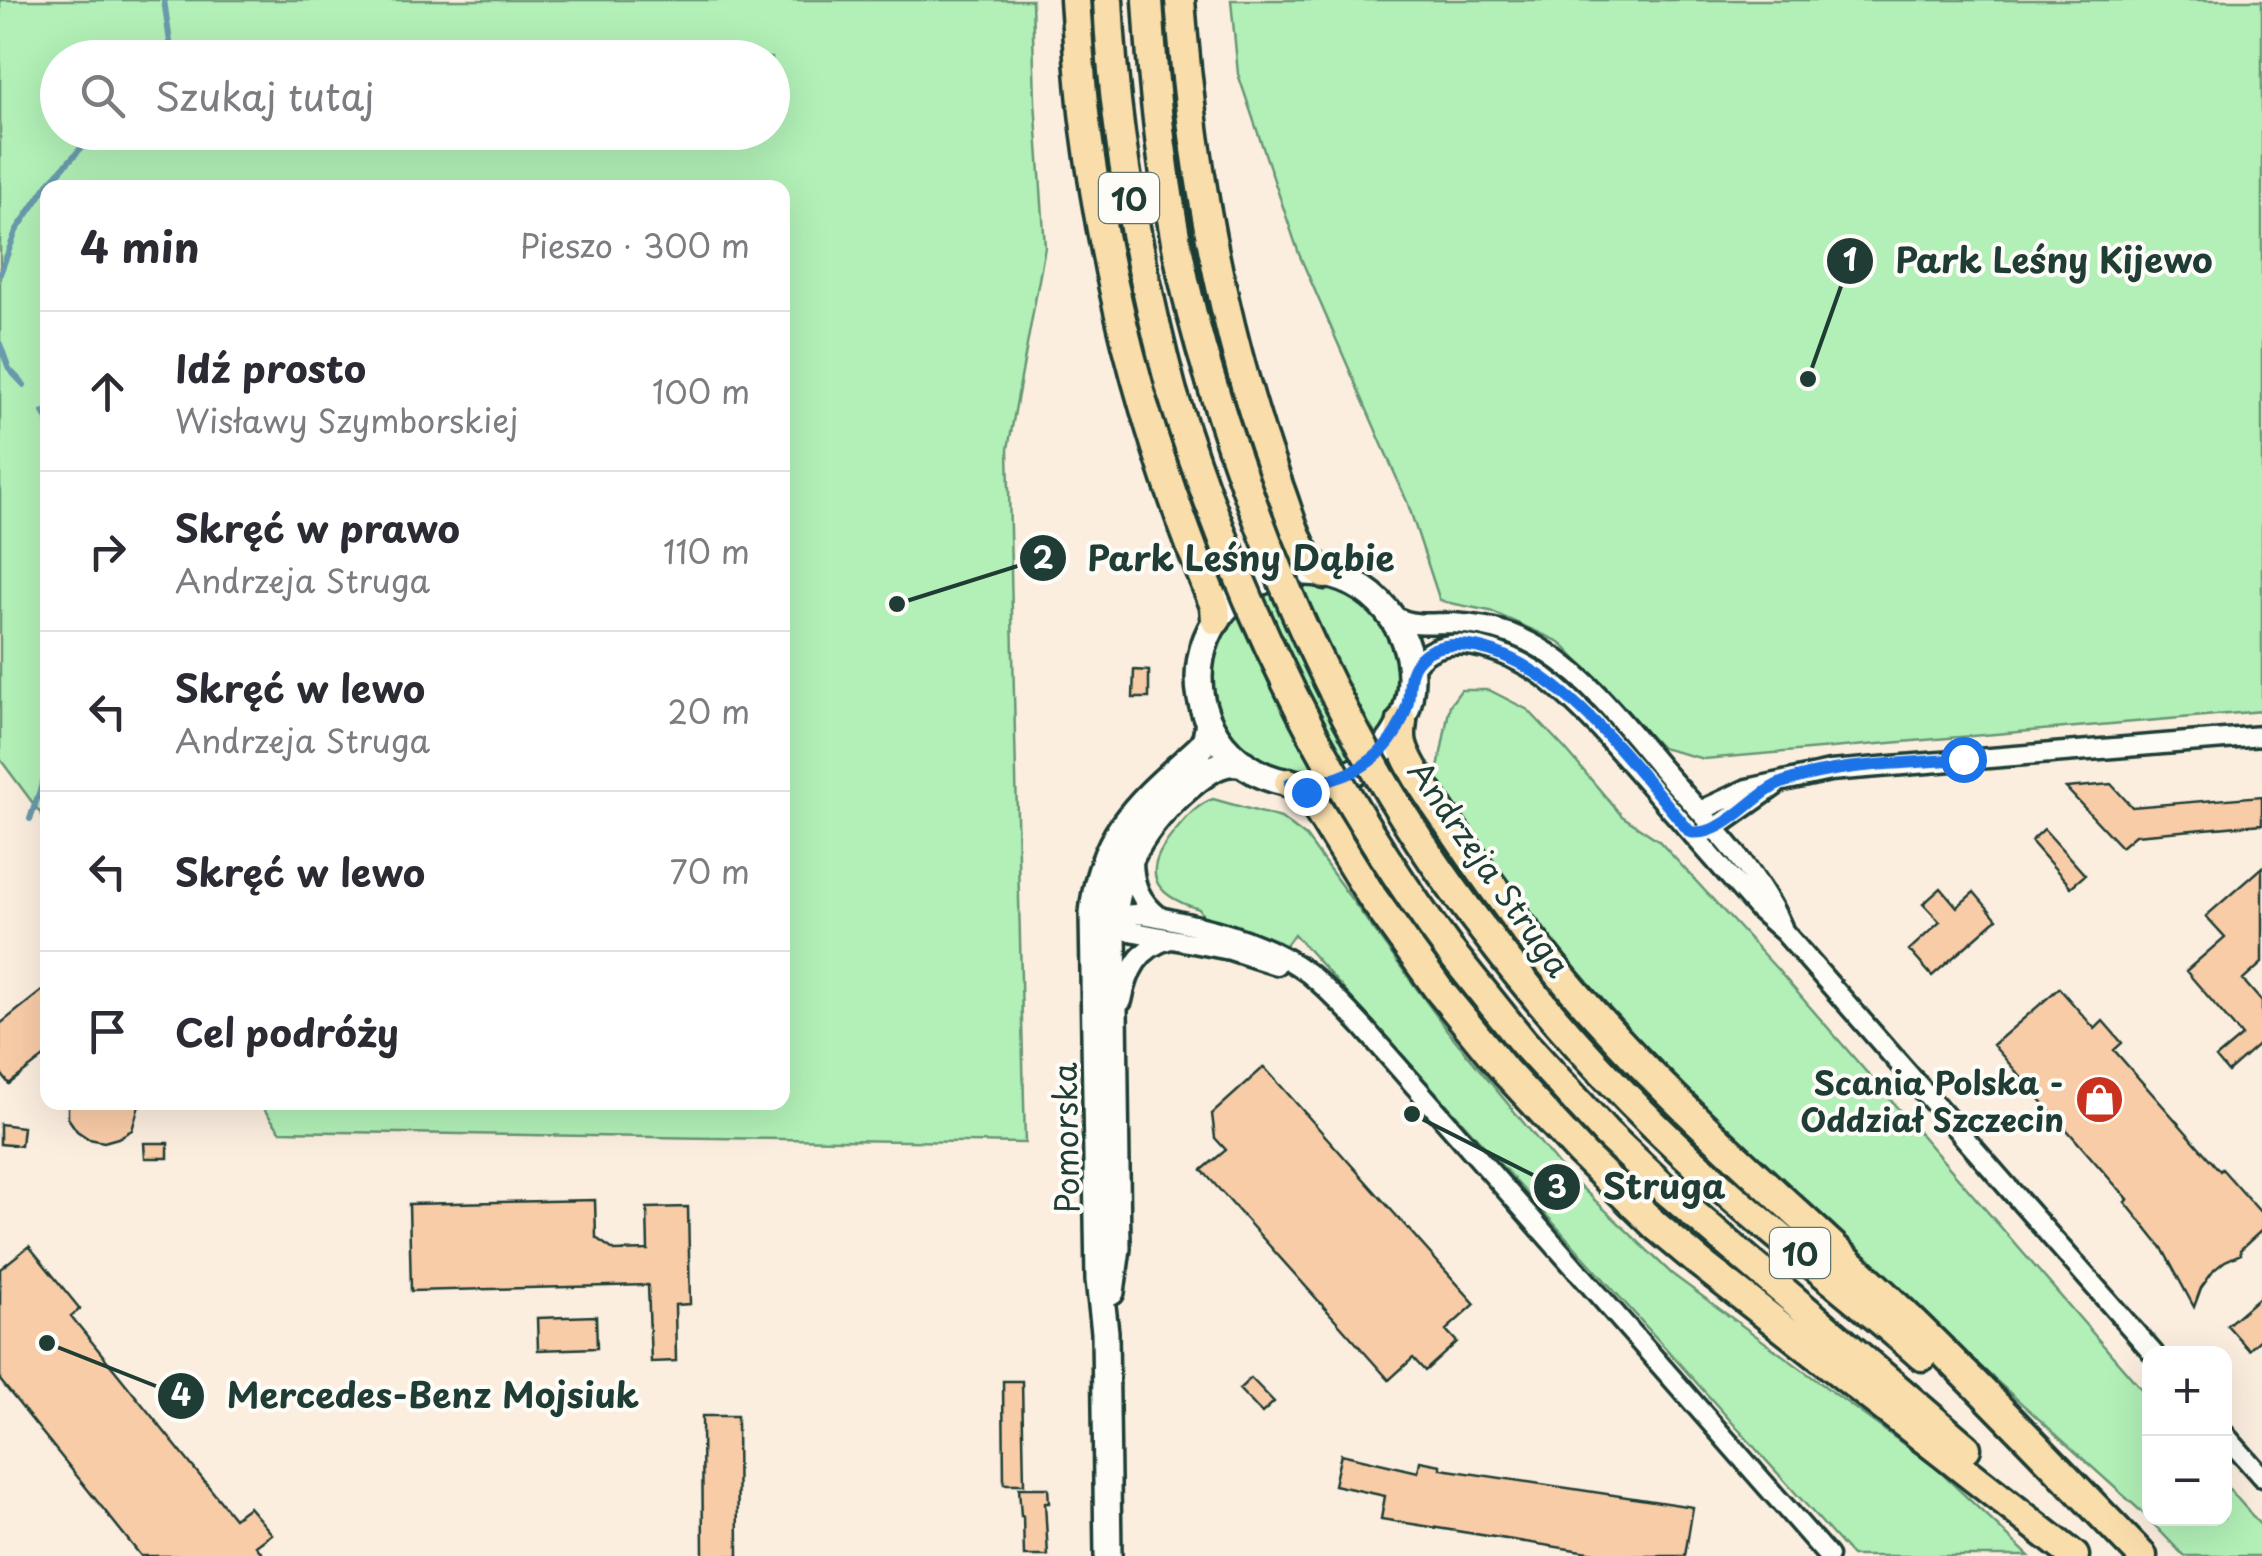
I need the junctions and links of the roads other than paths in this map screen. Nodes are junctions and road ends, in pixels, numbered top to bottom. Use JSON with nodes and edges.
{"nodes":[{"id":1,"x":1076,"y":0,"type":"edge"},
{"id":2,"x":1108,"y":0,"type":"edge"},
{"id":3,"x":1148,"y":0,"type":"edge"},
{"id":4,"x":1180,"y":0,"type":"edge"},
{"id":5,"x":1325,"y":574,"type":"junction"},
{"id":6,"x":1387,"y":611,"type":"junction"},
{"id":7,"x":1216,"y":620,"type":"junction"},
{"id":8,"x":1410,"y":672,"type":"junction"},
{"id":9,"x":1402,"y":721,"type":"junction"},
{"id":10,"x":1209,"y":722,"type":"junction"},
{"id":11,"x":2262,"y":736,"type":"edge"},
{"id":12,"x":1244,"y":764,"type":"junction"},
{"id":13,"x":1780,"y":782,"type":"junction"},
{"id":14,"x":1290,"y":783,"type":"junction"},
{"id":15,"x":1700,"y":811,"type":"junction"},
{"id":16,"x":1714,"y":828,"type":"junction"},
{"id":17,"x":1690,"y":832,"type":"junction"},
{"id":18,"x":1134,"y":848,"type":"junction"},
{"id":19,"x":1168,"y":920,"type":"junction"},
{"id":20,"x":1107,"y":927,"type":"junction"},
{"id":21,"x":1784,"y":932,"type":"junction"},
{"id":22,"x":1176,"y":938,"type":"junction"},
{"id":23,"x":1334,"y":997,"type":"junction"},
{"id":24,"x":1114,"y":1051,"type":"junction"},
{"id":25,"x":1105,"y":1332,"type":"junction"},
{"id":26,"x":2147,"y":1346,"type":"edge"},
{"id":27,"x":2226,"y":1436,"type":"edge"},
{"id":28,"x":2262,"y":1477,"type":"edge"},
{"id":29,"x":1108,"y":1556,"type":"edge"},
{"id":30,"x":1828,"y":1556,"type":"edge"},
{"id":31,"x":2074,"y":1556,"type":"edge"},
{"id":32,"x":2083,"y":1556,"type":"edge"},
{"id":33,"x":2142,"y":1556,"type":"edge"}],
"edges":[{"from":1,"to":7,"type":"main road"},
{"from":2,"to":32,"type":"main road","number":"10","bridge":true},
{"from":3,"to":33,"type":"main road","name":"Andrzeja Struga","number":"10","bridge":true},
{"from":4,"to":5,"type":"main road"},
{"from":5,"to":6,"type":"street"},
{"from":5,"to":7,"type":"street"},
{"from":6,"to":8,"type":"street"},
{"from":6,"to":15,"type":"street"},
{"from":7,"to":10,"type":"street"},
{"from":8,"to":9,"type":"street"},
{"from":8,"to":17,"type":"street"},
{"from":9,"to":14,"type":"street"},
{"from":9,"to":33,"type":"main road"},
{"from":10,"to":12,"type":"street"},
{"from":10,"to":20,"type":"street","name":"Pomorska"},
{"from":11,"to":13,"type":"street"},
{"from":12,"to":14,"type":"street"},
{"from":12,"to":18,"type":"street","name":"Pomorska"},
{"from":13,"to":15,"type":"street"},
{"from":13,"to":16,"type":"street"},
{"from":14,"to":31,"type":"main road"},
{"from":15,"to":16,"type":"street"},
{"from":15,"to":17,"type":"street"},
{"from":16,"to":17,"type":"street"},
{"from":16,"to":21,"type":"street"},
{"from":17,"to":21,"type":"street"},
{"from":18,"to":19,"type":"street"},
{"from":18,"to":20,"type":"street","name":"Pomorska"},
{"from":19,"to":20,"type":"street"},
{"from":19,"to":23,"type":"street"},
{"from":20,"to":22,"type":"street"},
{"from":20,"to":24,"type":"street","name":"Pomorska"},
{"from":20,"to":25,"type":"street","name":"Pomorska"},
{"from":21,"to":26,"type":"street"},
{"from":22,"to":23,"type":"street"},
{"from":22,"to":24,"type":"street","name":"Pomorska"},
{"from":23,"to":30,"type":"street"},
{"from":24,"to":25,"type":"street","name":"Pomorska"},
{"from":25,"to":29,"type":"street","name":"Pomorska"},
{"from":27,"to":28,"type":"street"}]}
